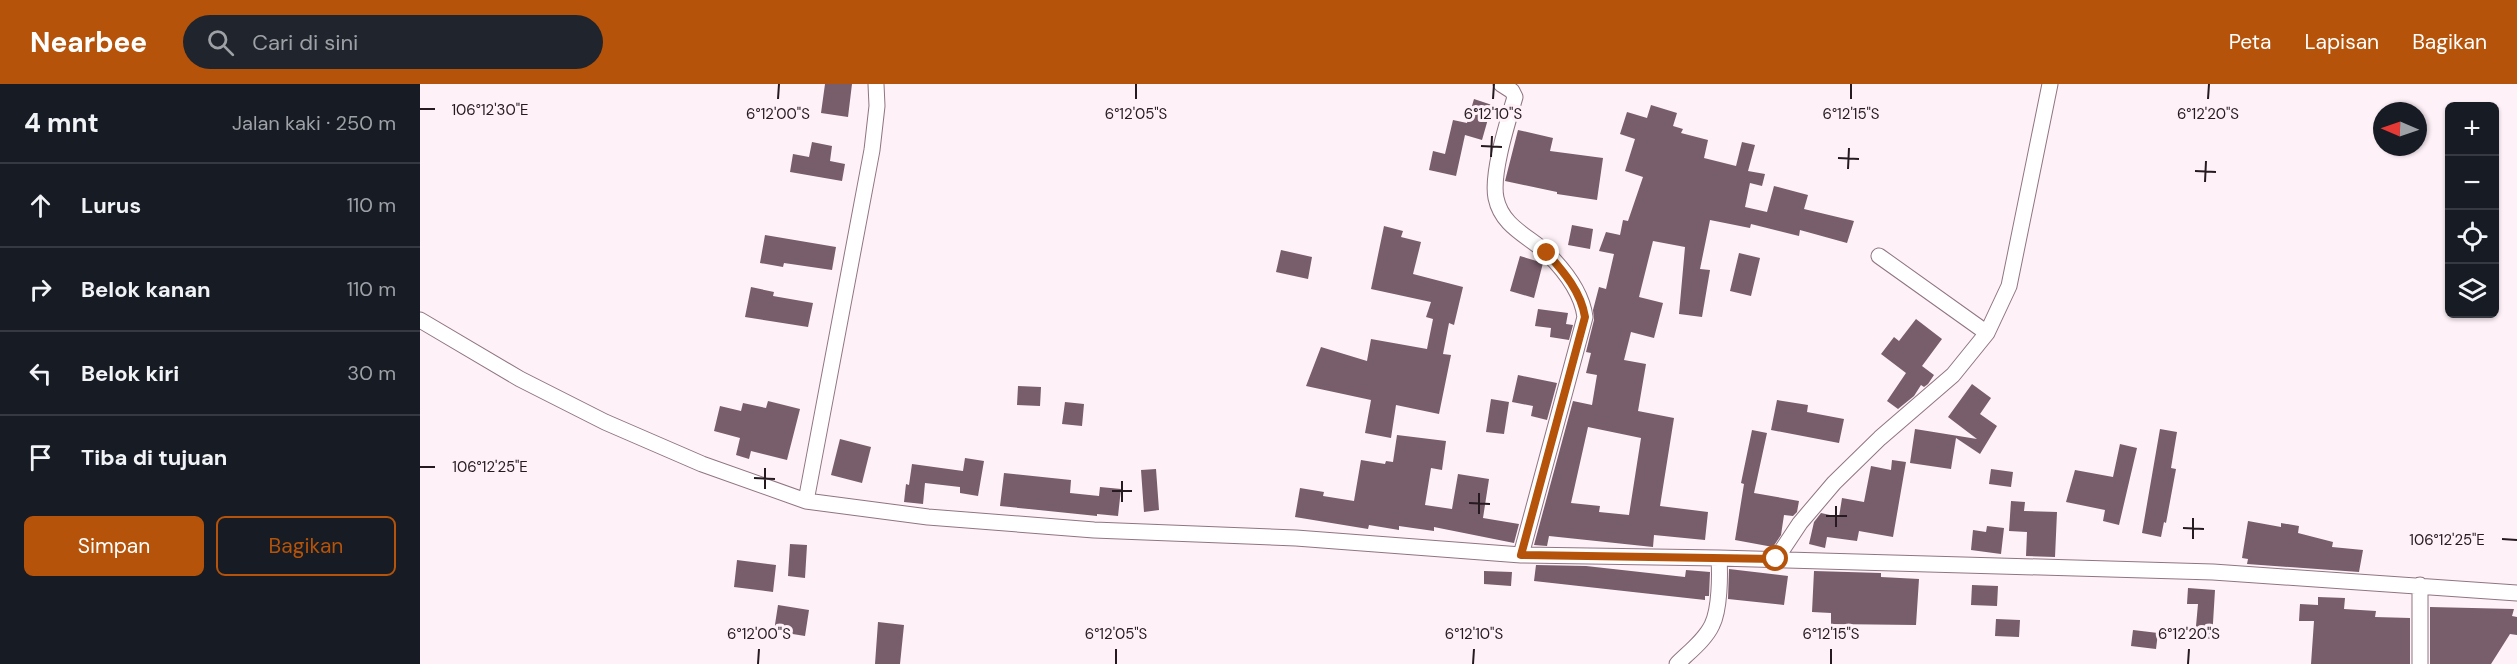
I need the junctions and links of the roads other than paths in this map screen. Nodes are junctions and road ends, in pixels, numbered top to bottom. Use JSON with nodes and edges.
{"nodes":[{"id":1,"x":876,"y":84,"type":"edge"},
{"id":2,"x":1501,"y":84,"type":"edge"},
{"id":3,"x":2050,"y":84,"type":"edge"},
{"id":4,"x":1879,"y":256,"type":"dead end"},
{"id":5,"x":420,"y":321,"type":"edge"},
{"id":6,"x":1987,"y":333,"type":"junction"},
{"id":7,"x":806,"y":501,"type":"junction"},
{"id":8,"x":1521,"y":555,"type":"junction"},
{"id":9,"x":1719,"y":558,"type":"junction"},
{"id":10,"x":1776,"y":559,"type":"junction"},
{"id":11,"x":2420,"y":585,"type":"junction"},
{"id":12,"x":2517,"y":593,"type":"edge"},
{"id":13,"x":1677,"y":664,"type":"edge"},
{"id":14,"x":2420,"y":664,"type":"edge"}],
"edges":[{"from":1,"to":7,"type":"street"},
{"from":2,"to":8,"type":"street"},
{"from":3,"to":6,"type":"street"},
{"from":4,"to":6,"type":"street"},
{"from":5,"to":7,"type":"street"},
{"from":6,"to":10,"type":"street"},
{"from":7,"to":8,"type":"street"},
{"from":8,"to":9,"type":"street"},
{"from":9,"to":10,"type":"street"},
{"from":9,"to":13,"type":"street"},
{"from":10,"to":11,"type":"street"},
{"from":11,"to":12,"type":"street"},
{"from":11,"to":14,"type":"street"}]}
